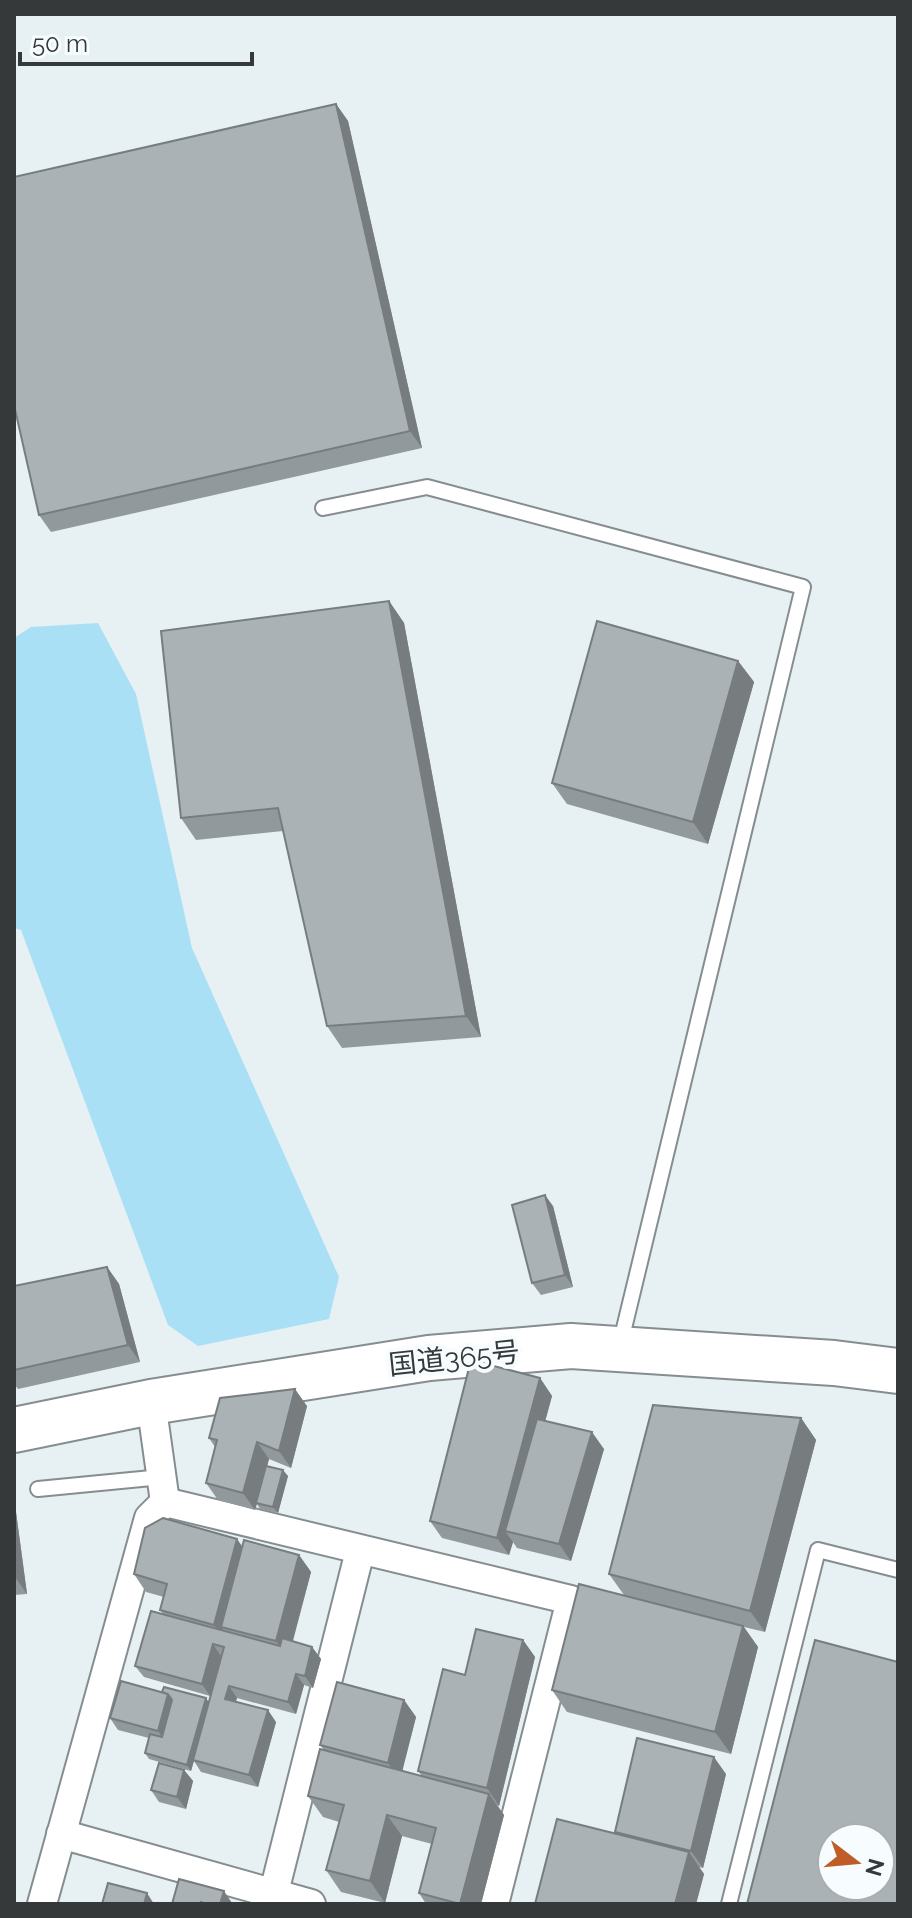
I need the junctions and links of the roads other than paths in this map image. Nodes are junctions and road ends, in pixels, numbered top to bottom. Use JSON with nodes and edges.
{"nodes":[{"id":1,"x":323,"y":508,"type":"dead end"},
{"id":2,"x":619,"y":1349,"type":"junction"},
{"id":3,"x":898,"y":1371,"type":"edge"},
{"id":4,"x":151,"y":1402,"type":"junction"},
{"id":5,"x":14,"y":1430,"type":"edge"},
{"id":6,"x":38,"y":1489,"type":"dead end"},
{"id":7,"x":163,"y":1490,"type":"junction"},
{"id":8,"x":360,"y":1551,"type":"junction"},
{"id":9,"x":898,"y":1570,"type":"edge"},
{"id":10,"x":61,"y":1834,"type":"junction"},
{"id":11,"x":273,"y":1899,"type":"edge"},
{"id":12,"x":42,"y":1904,"type":"edge"},
{"id":13,"x":311,"y":1904,"type":"edge"},
{"id":14,"x":494,"y":1904,"type":"edge"},
{"id":15,"x":729,"y":1904,"type":"edge"}],
"edges":[{"from":1,"to":2,"type":"lane"},
{"from":2,"to":3,"type":"highway","name":"国道365号"},
{"from":2,"to":4,"type":"highway","name":"国道365号"},
{"from":4,"to":5,"type":"highway","name":"国道365号"},
{"from":4,"to":7,"type":"street"},
{"from":6,"to":7,"type":"lane"},
{"from":7,"to":8,"type":"street"},
{"from":7,"to":10,"type":"street"},
{"from":8,"to":11,"type":"street"},
{"from":8,"to":14,"type":"street"},
{"from":9,"to":15,"type":"lane"},
{"from":10,"to":11,"type":"street"},
{"from":10,"to":12,"type":"street"},
{"from":11,"to":13,"type":"street"}]}
